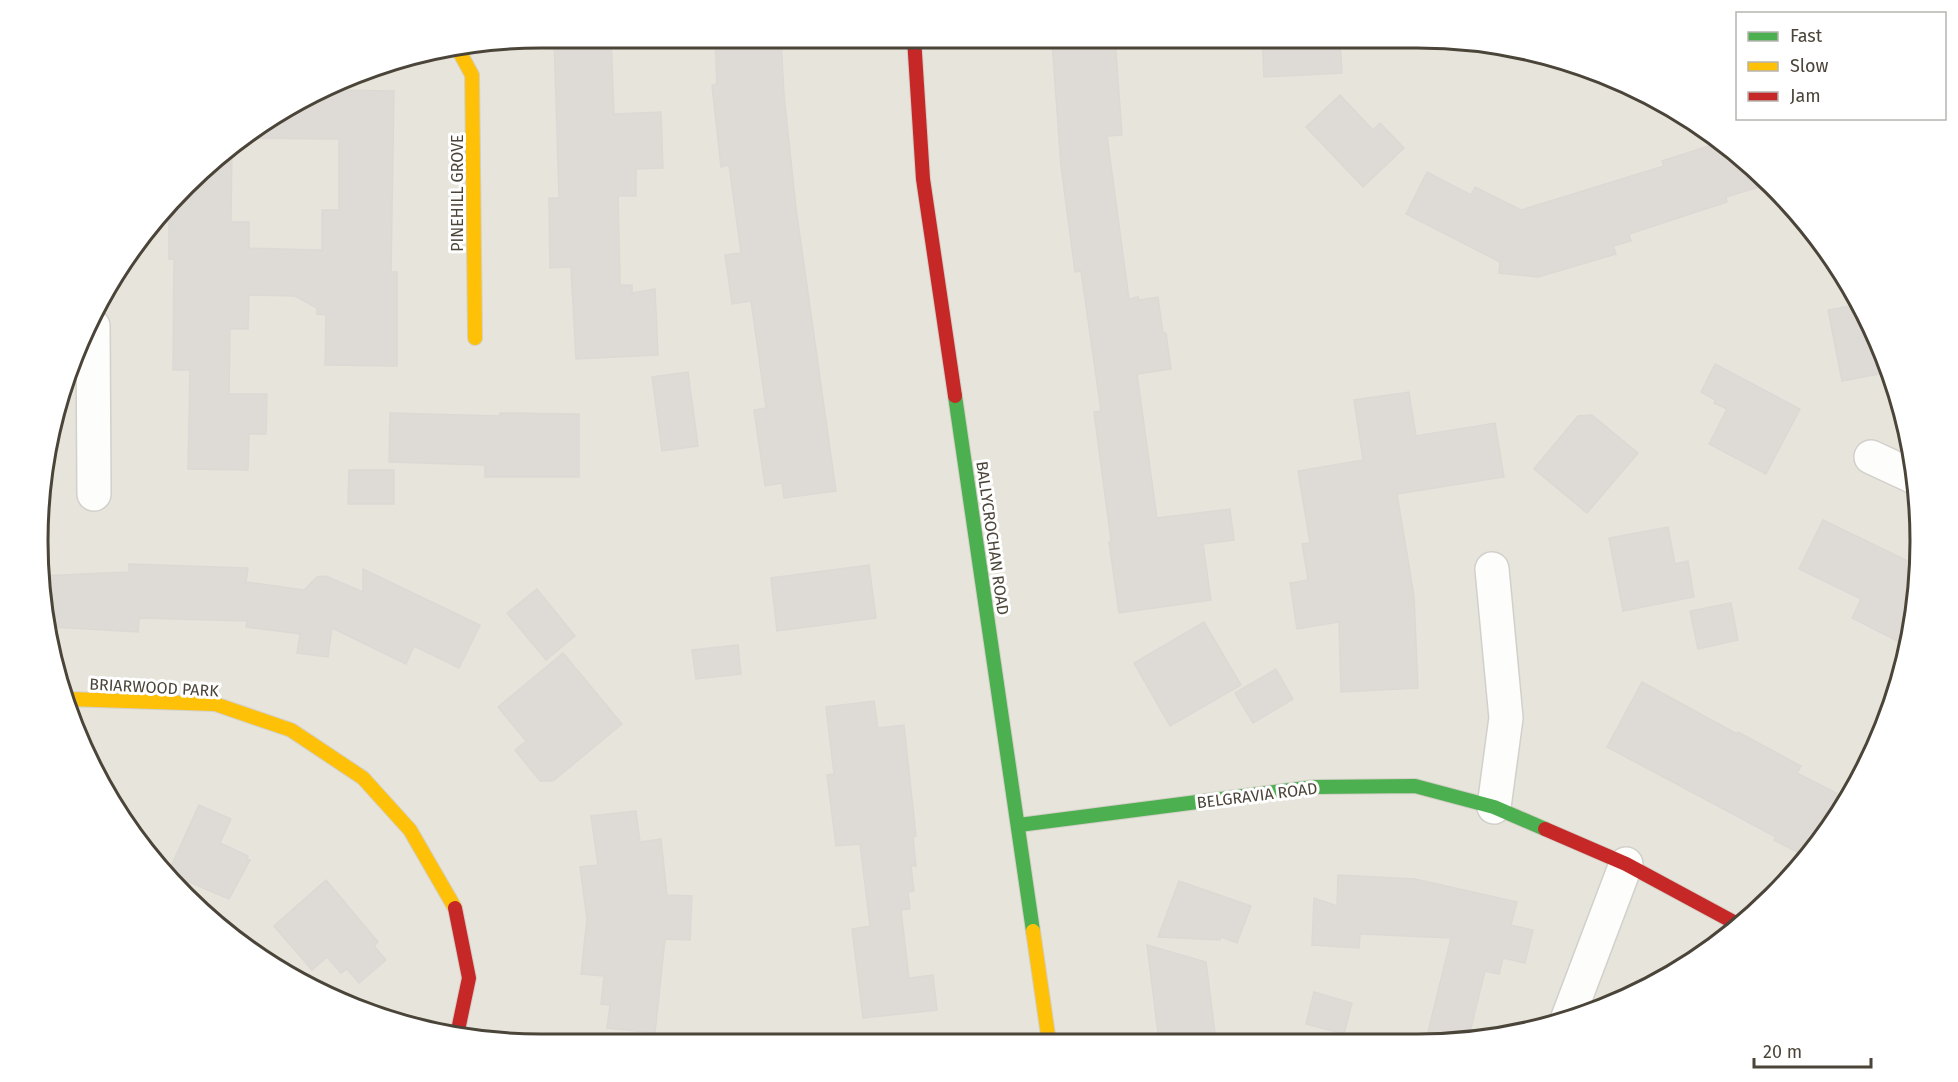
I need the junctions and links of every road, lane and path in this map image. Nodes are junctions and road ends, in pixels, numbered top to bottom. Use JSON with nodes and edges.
{"nodes":[{"id":1,"x":915,"y":48,"type":"edge"},
{"id":2,"x":461,"y":55,"type":"edge"},
{"id":3,"x":475,"y":338,"type":"dead end"},
{"id":4,"x":90,"y":343,"type":"edge"},
{"id":5,"x":1871,"y":457,"type":"dead end"},
{"id":6,"x":1905,"y":473,"type":"edge"},
{"id":7,"x":94,"y":494,"type":"dead end"},
{"id":8,"x":1492,"y":569,"type":"dead end"},
{"id":9,"x":74,"y":699,"type":"edge"},
{"id":10,"x":1494,"y":807,"type":"junction"},
{"id":11,"x":1019,"y":825,"type":"junction"},
{"id":12,"x":1626,"y":864,"type":"junction"},
{"id":13,"x":1731,"y":921,"type":"edge"},
{"id":14,"x":1571,"y":1009,"type":"edge"},
{"id":15,"x":459,"y":1027,"type":"edge"},
{"id":16,"x":1048,"y":1034,"type":"edge"}],
"edges":[{"from":1,"to":11,"type":"street","name":"BALLYCROCHAN ROAD"},
{"from":2,"to":3,"type":"street","name":"PINEHILL GROVE"},
{"from":4,"to":7,"type":"street"},
{"from":5,"to":6,"type":"street"},
{"from":8,"to":10,"type":"street"},
{"from":9,"to":15,"type":"street","name":"BRIARWOOD PARK"},
{"from":10,"to":11,"type":"street","name":"BELGRAVIA ROAD"},
{"from":10,"to":12,"type":"street","name":"BELGRAVIA ROAD"},
{"from":11,"to":16,"type":"street","name":"BALLYCROCHAN ROAD"},
{"from":12,"to":13,"type":"street","name":"BELGRAVIA ROAD"},
{"from":12,"to":14,"type":"street"}]}
